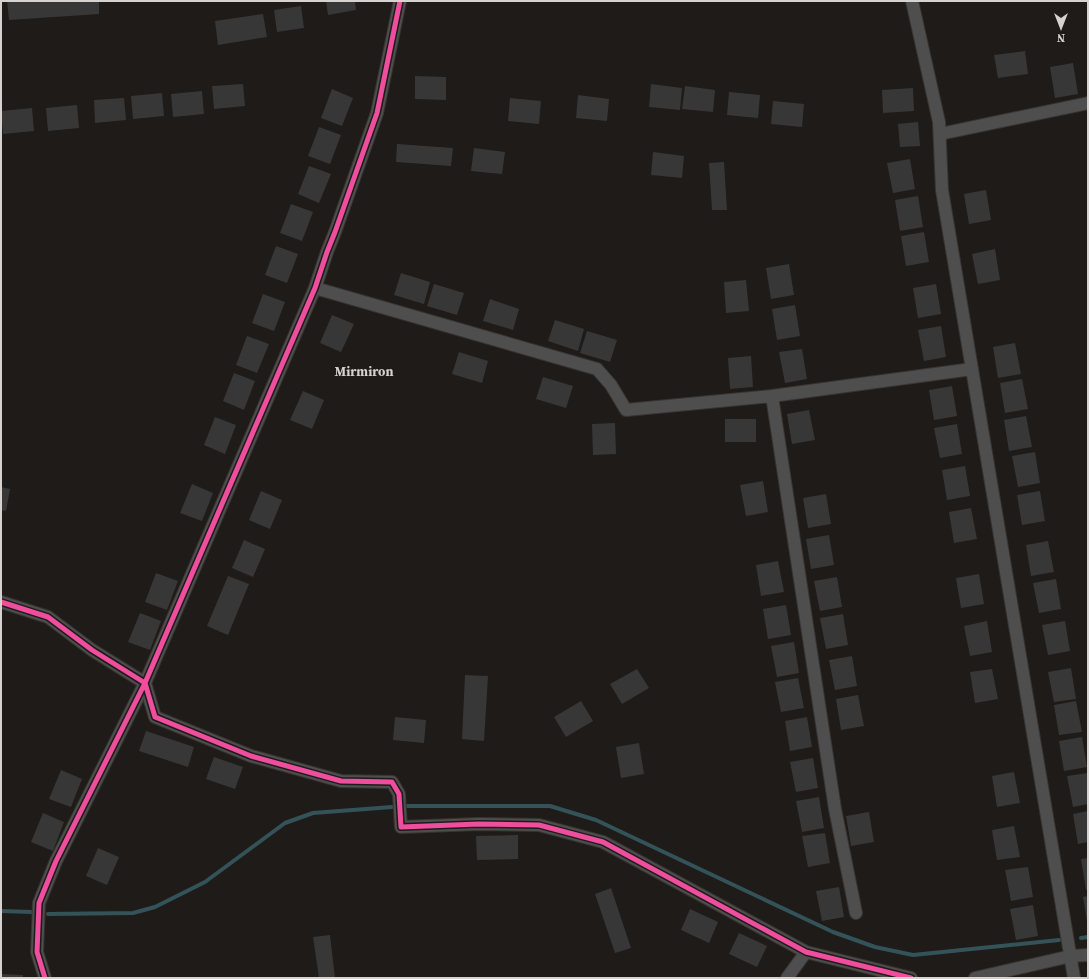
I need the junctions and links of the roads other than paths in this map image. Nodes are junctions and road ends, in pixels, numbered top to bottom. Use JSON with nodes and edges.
{"nodes":[{"id":1,"x":400,"y":1,"type":"edge"},
{"id":2,"x":912,"y":1,"type":"edge"},
{"id":3,"x":1088,"y":104,"type":"edge"},
{"id":4,"x":940,"y":134,"type":"junction"},
{"id":5,"x":315,"y":288,"type":"junction"},
{"id":6,"x":972,"y":369,"type":"junction"},
{"id":7,"x":772,"y":396,"type":"junction"},
{"id":8,"x":1,"y":602,"type":"edge"},
{"id":9,"x":145,"y":683,"type":"junction"},
{"id":10,"x":856,"y":913,"type":"dead end"},
{"id":11,"x":806,"y":952,"type":"junction"},
{"id":12,"x":1088,"y":955,"type":"edge"},
{"id":13,"x":1071,"y":956,"type":"junction"},
{"id":14,"x":45,"y":978,"type":"edge"},
{"id":15,"x":787,"y":978,"type":"edge"},
{"id":16,"x":911,"y":978,"type":"edge"},
{"id":17,"x":975,"y":978,"type":"edge"},
{"id":18,"x":1074,"y":978,"type":"edge"}],
"edges":[{"from":1,"to":5,"type":"street"},
{"from":2,"to":4,"type":"street"},
{"from":3,"to":4,"type":"street"},
{"from":4,"to":6,"type":"street"},
{"from":5,"to":7,"type":"street"},
{"from":5,"to":9,"type":"street"},
{"from":6,"to":7,"type":"street"},
{"from":6,"to":13,"type":"street"},
{"from":7,"to":10,"type":"street"},
{"from":8,"to":9,"type":"street"},
{"from":9,"to":11,"type":"street"},
{"from":9,"to":14,"type":"street"},
{"from":11,"to":15,"type":"street"},
{"from":11,"to":16,"type":"street"},
{"from":12,"to":13,"type":"street"},
{"from":13,"to":17,"type":"street"},
{"from":13,"to":18,"type":"street"}]}
